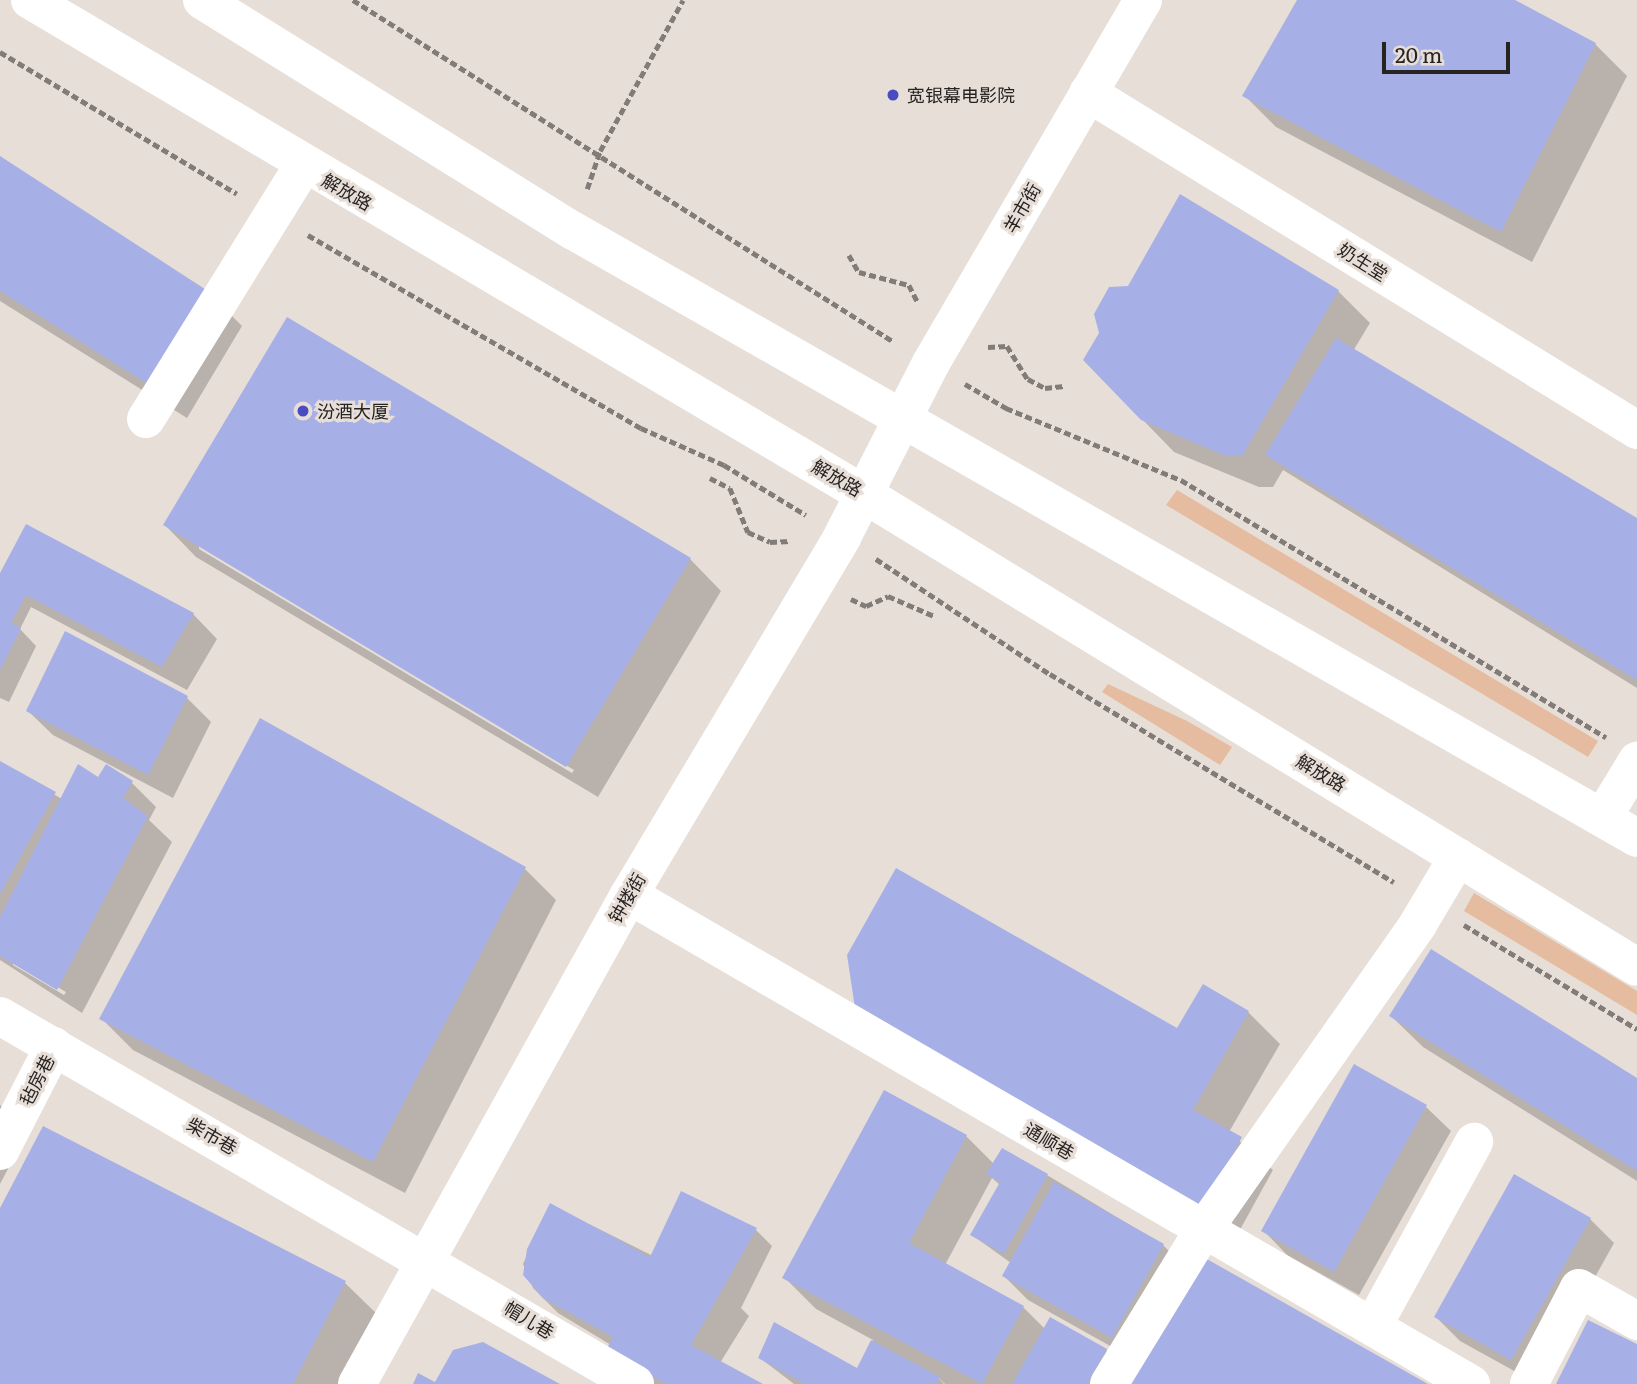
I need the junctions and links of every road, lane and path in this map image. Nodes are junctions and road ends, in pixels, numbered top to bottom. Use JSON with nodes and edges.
{"nodes":[{"id":1,"x":30,"y":0,"type":"edge"},
{"id":2,"x":202,"y":0,"type":"edge"},
{"id":3,"x":353,"y":0,"type":"edge"},
{"id":4,"x":683,"y":0,"type":"edge"},
{"id":5,"x":1143,"y":0,"type":"edge"},
{"id":6,"x":1088,"y":93,"type":"junction"},
{"id":7,"x":600,"y":151,"type":"junction"},
{"id":8,"x":303,"y":166,"type":"junction"},
{"id":9,"x":572,"y":230,"type":"junction"},
{"id":10,"x":849,"y":255,"type":"dead end"},
{"id":11,"x":920,"y":306,"type":"dead end"},
{"id":12,"x":982,"y":347,"type":"dead end"},
{"id":13,"x":931,"y":363,"type":"junction"},
{"id":14,"x":1064,"y":386,"type":"dead end"},
{"id":15,"x":904,"y":417,"type":"junction"},
{"id":16,"x":146,"y":419,"type":"dead end"},
{"id":17,"x":1637,"y":430,"type":"edge"},
{"id":18,"x":710,"y":478,"type":"dead end"},
{"id":19,"x":862,"y":493,"type":"junction"},
{"id":20,"x":790,"y":541,"type":"dead end"},
{"id":21,"x":844,"y":585,"type":"dead end"},
{"id":22,"x":934,"y":616,"type":"dead end"},
{"id":23,"x":1625,"y":751,"type":"edge"},
{"id":24,"x":1603,"y":817,"type":"junction"},
{"id":25,"x":1637,"y":838,"type":"edge"},
{"id":26,"x":1458,"y":857,"type":"junction"},
{"id":27,"x":629,"y":895,"type":"junction"},
{"id":28,"x":1637,"y":967,"type":"edge"},
{"id":29,"x":0,"y":1016,"type":"edge"},
{"id":30,"x":54,"y":1046,"type":"junction"},
{"id":31,"x":1474,"y":1142,"type":"dead end"},
{"id":32,"x":0,"y":1151,"type":"edge"},
{"id":33,"x":1204,"y":1229,"type":"junction"},
{"id":34,"x":424,"y":1257,"type":"junction"},
{"id":35,"x":1637,"y":1321,"type":"edge"},
{"id":36,"x":1374,"y":1324,"type":"junction"},
{"id":37,"x":357,"y":1384,"type":"edge"},
{"id":38,"x":635,"y":1384,"type":"edge"},
{"id":39,"x":1109,"y":1384,"type":"edge"},
{"id":40,"x":1471,"y":1384,"type":"edge"},
{"id":41,"x":1529,"y":1384,"type":"edge"}],
"edges":[{"from":1,"to":8,"type":"street","name":"解放路"},
{"from":2,"to":9,"type":"street"},
{"from":3,"to":7,"type":"path"},
{"from":4,"to":7,"type":"path"},
{"from":5,"to":6,"type":"street","name":"羊市街"},
{"from":6,"to":13,"type":"street","name":"羊市街"},
{"from":6,"to":17,"type":"street","name":"奶生堂"},
{"from":7,"to":9,"type":"path"},
{"from":7,"to":13,"type":"path"},
{"from":8,"to":16,"type":"street"},
{"from":8,"to":19,"type":"street","name":"解放路"},
{"from":9,"to":15,"type":"street"},
{"from":10,"to":11,"type":"path"},
{"from":12,"to":14,"type":"path"},
{"from":13,"to":15,"type":"street","name":"羊市街"},
{"from":13,"to":23,"type":"path"},
{"from":15,"to":19,"type":"street","name":"钟楼街"},
{"from":15,"to":24,"type":"street"},
{"from":18,"to":20,"type":"path"},
{"from":19,"to":26,"type":"street","name":"解放路"},
{"from":19,"to":27,"type":"street","name":"钟楼街"},
{"from":21,"to":22,"type":"path"},
{"from":23,"to":24,"type":"street"},
{"from":24,"to":25,"type":"street"},
{"from":26,"to":28,"type":"street","name":"解放路"},
{"from":26,"to":33,"type":"street"},
{"from":27,"to":33,"type":"street","name":"通顺巷"},
{"from":27,"to":34,"type":"street","name":"钟楼街"},
{"from":29,"to":30,"type":"street","name":"柴市巷"},
{"from":30,"to":32,"type":"street","name":"毡房巷"},
{"from":30,"to":34,"type":"street","name":"柴市巷"},
{"from":31,"to":36,"type":"street"},
{"from":33,"to":36,"type":"street","name":"通顺巷"},
{"from":33,"to":39,"type":"street"},
{"from":34,"to":37,"type":"street","name":"钟楼街"},
{"from":34,"to":38,"type":"street","name":"帽儿巷"},
{"from":35,"to":41,"type":"street"},
{"from":36,"to":40,"type":"street","name":"通顺巷"}]}
